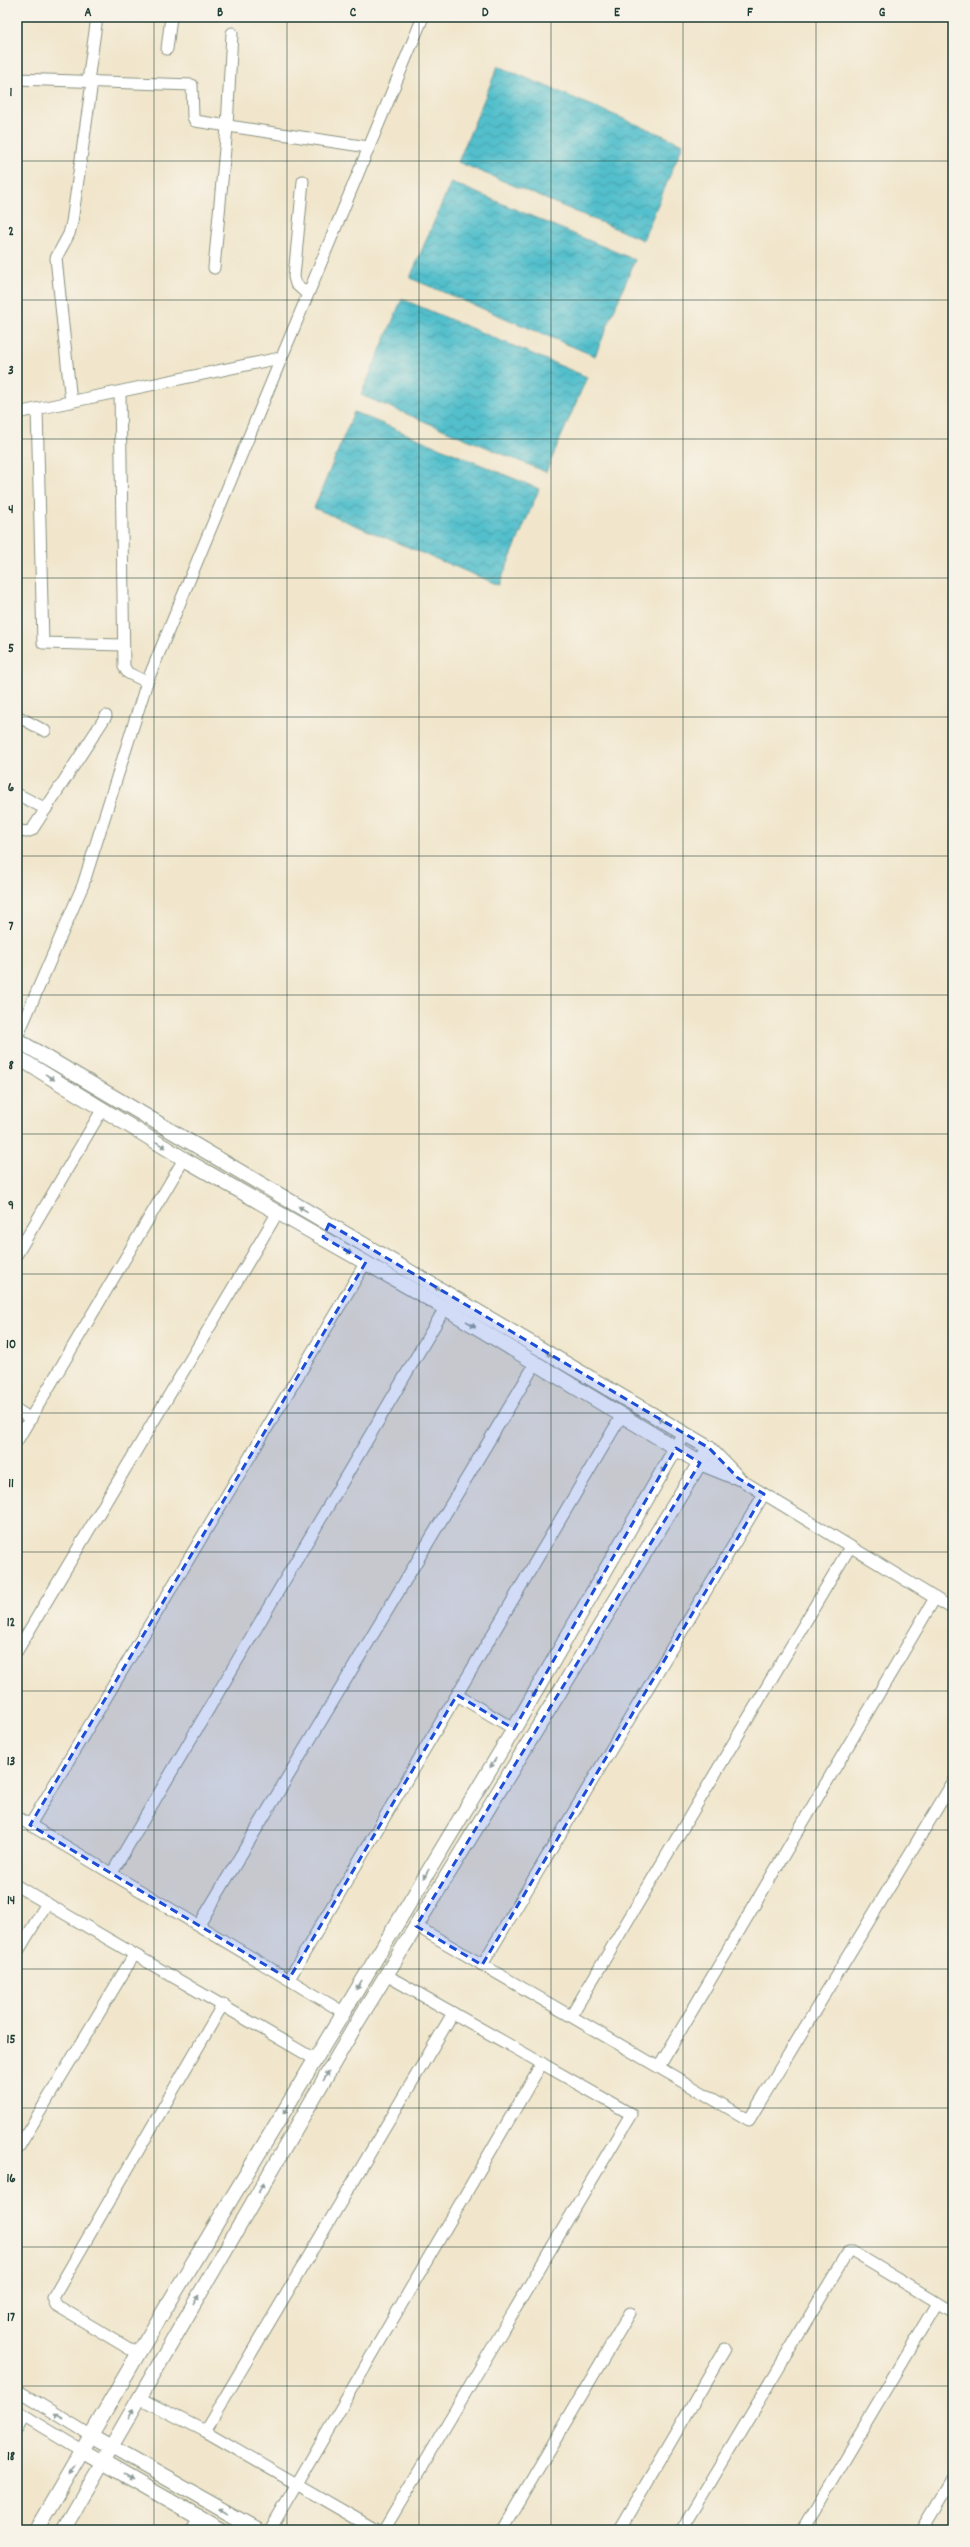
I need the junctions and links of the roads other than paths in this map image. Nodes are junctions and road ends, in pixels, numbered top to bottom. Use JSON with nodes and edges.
{"nodes":[{"id":1,"x":97,"y":17,"type":"edge"},
{"id":2,"x":171,"y":17,"type":"edge"},
{"id":3,"x":423,"y":17,"type":"edge"},
{"id":4,"x":232,"y":33,"type":"dead end"},
{"id":5,"x":167,"y":49,"type":"dead end"},
{"id":6,"x":17,"y":79,"type":"edge"},
{"id":7,"x":90,"y":81,"type":"junction"},
{"id":8,"x":227,"y":127,"type":"junction"},
{"id":9,"x":368,"y":148,"type":"junction"},
{"id":10,"x":303,"y":181,"type":"dead end"},
{"id":11,"x":214,"y":268,"type":"dead end"},
{"id":12,"x":307,"y":294,"type":"junction"},
{"id":13,"x":280,"y":358,"type":"junction"},
{"id":14,"x":120,"y":392,"type":"junction"},
{"id":15,"x":71,"y":402,"type":"junction"},
{"id":16,"x":37,"y":409,"type":"junction"},
{"id":17,"x":17,"y":413,"type":"edge"},
{"id":18,"x":123,"y":645,"type":"junction"},
{"id":19,"x":147,"y":682,"type":"junction"},
{"id":20,"x":17,"y":716,"type":"edge"},
{"id":21,"x":106,"y":716,"type":"dead end"},
{"id":22,"x":44,"y":731,"type":"dead end"},
{"id":23,"x":17,"y":794,"type":"edge"},
{"id":24,"x":46,"y":809,"type":"junction"},
{"id":25,"x":17,"y":830,"type":"edge"},
{"id":26,"x":17,"y":1037,"type":"edge"},
{"id":27,"x":17,"y":1040,"type":"edge"},
{"id":28,"x":17,"y":1057,"type":"edge"},
{"id":29,"x":102,"y":1110,"type":"junction"},
{"id":30,"x":184,"y":1159,"type":"junction"},
{"id":31,"x":278,"y":1212,"type":"junction"},
{"id":32,"x":329,"y":1224,"type":"junction"},
{"id":33,"x":323,"y":1237,"type":"junction"},
{"id":34,"x":17,"y":1254,"type":"edge"},
{"id":35,"x":366,"y":1262,"type":"junction"},
{"id":36,"x":445,"y":1308,"type":"junction"},
{"id":37,"x":535,"y":1364,"type":"junction"},
{"id":38,"x":17,"y":1410,"type":"edge"},
{"id":39,"x":622,"y":1415,"type":"junction"},
{"id":40,"x":31,"y":1419,"type":"junction"},
{"id":41,"x":684,"y":1434,"type":"junction"},
{"id":42,"x":17,"y":1442,"type":"edge"},
{"id":43,"x":676,"y":1448,"type":"junction"},
{"id":44,"x":709,"y":1448,"type":"junction"},
{"id":45,"x":700,"y":1463,"type":"junction"},
{"id":46,"x":738,"y":1478,"type":"junction"},
{"id":47,"x":764,"y":1494,"type":"junction"},
{"id":48,"x":850,"y":1547,"type":"junction"},
{"id":49,"x":935,"y":1598,"type":"junction"},
{"id":50,"x":953,"y":1609,"type":"edge"},
{"id":51,"x":17,"y":1651,"type":"edge"},
{"id":52,"x":457,"y":1695,"type":"junction"},
{"id":53,"x":514,"y":1729,"type":"junction"},
{"id":54,"x":953,"y":1782,"type":"edge"},
{"id":55,"x":17,"y":1817,"type":"edge"},
{"id":56,"x":30,"y":1825,"type":"junction"},
{"id":57,"x":112,"y":1873,"type":"junction"},
{"id":58,"x":17,"y":1886,"type":"edge"},
{"id":59,"x":46,"y":1904,"type":"junction"},
{"id":60,"x":199,"y":1925,"type":"junction"},
{"id":61,"x":416,"y":1926,"type":"junction"},
{"id":62,"x":17,"y":1953,"type":"edge"},
{"id":63,"x":134,"y":1955,"type":"junction"},
{"id":64,"x":482,"y":1965,"type":"junction"},
{"id":65,"x":386,"y":1975,"type":"junction"},
{"id":66,"x":288,"y":1979,"type":"junction"},
{"id":67,"x":223,"y":2004,"type":"junction"},
{"id":68,"x":343,"y":2012,"type":"junction"},
{"id":69,"x":453,"y":2013,"type":"junction"},
{"id":70,"x":570,"y":2016,"type":"junction"},
{"id":71,"x":316,"y":2060,"type":"junction"},
{"id":72,"x":542,"y":2064,"type":"junction"},
{"id":73,"x":659,"y":2067,"type":"junction"},
{"id":74,"x":17,"y":2150,"type":"edge"},
{"id":75,"x":937,"y":2303,"type":"junction"},
{"id":76,"x":953,"y":2312,"type":"edge"},
{"id":77,"x":630,"y":2313,"type":"dead end"},
{"id":78,"x":725,"y":2349,"type":"dead end"},
{"id":79,"x":138,"y":2354,"type":"junction"},
{"id":80,"x":17,"y":2390,"type":"edge"},
{"id":81,"x":139,"y":2398,"type":"junction"},
{"id":82,"x":21,"y":2414,"type":"edge"},
{"id":83,"x":17,"y":2430,"type":"edge"},
{"id":84,"x":205,"y":2431,"type":"junction"},
{"id":85,"x":92,"y":2436,"type":"junction"},
{"id":86,"x":112,"y":2447,"type":"junction"},
{"id":87,"x":83,"y":2451,"type":"junction"},
{"id":88,"x":103,"y":2462,"type":"junction"},
{"id":89,"x":953,"y":2477,"type":"edge"},
{"id":90,"x":298,"y":2485,"type":"junction"},
{"id":91,"x":198,"y":2517,"type":"junction"},
{"id":92,"x":36,"y":2530,"type":"edge"},
{"id":93,"x":63,"y":2530,"type":"edge"},
{"id":94,"x":190,"y":2530,"type":"edge"},
{"id":95,"x":221,"y":2530,"type":"edge"},
{"id":96,"x":258,"y":2530,"type":"edge"},
{"id":97,"x":270,"y":2530,"type":"edge"},
{"id":98,"x":376,"y":2530,"type":"edge"},
{"id":99,"x":384,"y":2530,"type":"edge"},
{"id":100,"x":502,"y":2530,"type":"edge"},
{"id":101,"x":620,"y":2530,"type":"edge"},
{"id":102,"x":682,"y":2530,"type":"edge"},
{"id":103,"x":802,"y":2530,"type":"edge"},
{"id":104,"x":921,"y":2530,"type":"edge"}],
"edges":[{"from":1,"to":7,"type":"street"},
{"from":2,"to":5,"type":"street"},
{"from":3,"to":9,"type":"street"},
{"from":4,"to":8,"type":"street"},
{"from":6,"to":7,"type":"street"},
{"from":7,"to":8,"type":"street"},
{"from":7,"to":15,"type":"street"},
{"from":8,"to":9,"type":"street"},
{"from":8,"to":11,"type":"street"},
{"from":9,"to":12,"type":"street"},
{"from":10,"to":12,"type":"street"},
{"from":12,"to":13,"type":"street"},
{"from":13,"to":14,"type":"street"},
{"from":13,"to":19,"type":"street"},
{"from":14,"to":15,"type":"street"},
{"from":14,"to":18,"type":"street"},
{"from":15,"to":16,"type":"street"},
{"from":16,"to":17,"type":"street"},
{"from":16,"to":18,"type":"street"},
{"from":18,"to":19,"type":"street"},
{"from":19,"to":26,"type":"street"},
{"from":20,"to":22,"type":"street"},
{"from":21,"to":24,"type":"street"},
{"from":23,"to":24,"type":"street"},
{"from":24,"to":25,"type":"street"},
{"from":32,"to":27,"type":"street","one_way":true},
{"from":28,"to":29,"type":"street","one_way":true},
{"from":29,"to":30,"type":"street","one_way":true},
{"from":29,"to":34,"type":"street"},
{"from":30,"to":31,"type":"street"},
{"from":30,"to":40,"type":"street"},
{"from":31,"to":33,"type":"street"},
{"from":31,"to":51,"type":"street"},
{"from":32,"to":33,"type":"street"},
{"from":41,"to":32,"type":"street","one_way":true},
{"from":33,"to":35,"type":"street","one_way":true},
{"from":35,"to":36,"type":"street"},
{"from":35,"to":56,"type":"street"},
{"from":36,"to":37,"type":"street","one_way":true},
{"from":36,"to":57,"type":"street"},
{"from":37,"to":39,"type":"street"},
{"from":37,"to":60,"type":"street"},
{"from":38,"to":40,"type":"street"},
{"from":39,"to":43,"type":"street"},
{"from":39,"to":52,"type":"street"},
{"from":40,"to":42,"type":"street"},
{"from":41,"to":43,"type":"street"},
{"from":41,"to":44,"type":"street"},
{"from":43,"to":45,"type":"street"},
{"from":43,"to":53,"type":"street","one_way":true},
{"from":44,"to":45,"type":"street"},
{"from":44,"to":46,"type":"street"},
{"from":45,"to":46,"type":"street"},
{"from":45,"to":61,"type":"street"},
{"from":46,"to":47,"type":"street"},
{"from":47,"to":48,"type":"street"},
{"from":47,"to":64,"type":"street"},
{"from":48,"to":49,"type":"street"},
{"from":48,"to":70,"type":"street"},
{"from":49,"to":50,"type":"street"},
{"from":49,"to":73,"type":"street"},
{"from":52,"to":53,"type":"street"},
{"from":52,"to":66,"type":"street"},
{"from":53,"to":68,"type":"street","one_way":true},
{"from":54,"to":73,"type":"street"},
{"from":55,"to":56,"type":"street"},
{"from":56,"to":57,"type":"street"},
{"from":57,"to":60,"type":"street"},
{"from":58,"to":59,"type":"street"},
{"from":59,"to":62,"type":"street"},
{"from":59,"to":63,"type":"street"},
{"from":60,"to":66,"type":"street"},
{"from":61,"to":64,"type":"street"},
{"from":61,"to":65,"type":"street"},
{"from":63,"to":67,"type":"street"},
{"from":63,"to":74,"type":"street"},
{"from":64,"to":70,"type":"street"},
{"from":65,"to":69,"type":"street"},
{"from":81,"to":65,"type":"street","one_way":true},
{"from":66,"to":68,"type":"street"},
{"from":67,"to":71,"type":"street"},
{"from":67,"to":79,"type":"street"},
{"from":68,"to":71,"type":"street"},
{"from":69,"to":72,"type":"street"},
{"from":69,"to":84,"type":"street"},
{"from":70,"to":73,"type":"street"},
{"from":71,"to":79,"type":"street","one_way":true},
{"from":72,"to":90,"type":"street"},
{"from":72,"to":99,"type":"street"},
{"from":75,"to":76,"type":"street"},
{"from":75,"to":102,"type":"street"},
{"from":75,"to":103,"type":"street"},
{"from":77,"to":100,"type":"street"},
{"from":78,"to":101,"type":"street"},
{"from":79,"to":85,"type":"street"},
{"from":85,"to":80,"type":"street","one_way":true},
{"from":81,"to":84,"type":"street"},
{"from":86,"to":81,"type":"street","one_way":true},
{"from":82,"to":83,"type":"street"},
{"from":82,"to":87,"type":"street"},
{"from":84,"to":90,"type":"street"},
{"from":85,"to":86,"type":"street"},
{"from":85,"to":87,"type":"street"},
{"from":86,"to":88,"type":"street"},
{"from":96,"to":86,"type":"street","one_way":true},
{"from":87,"to":88,"type":"street"},
{"from":87,"to":92,"type":"street","one_way":true},
{"from":88,"to":91,"type":"street","one_way":true},
{"from":88,"to":93,"type":"street"},
{"from":89,"to":104,"type":"street"},
{"from":90,"to":97,"type":"street"},
{"from":90,"to":98,"type":"street"},
{"from":91,"to":94,"type":"street"},
{"from":91,"to":95,"type":"street"}]}
